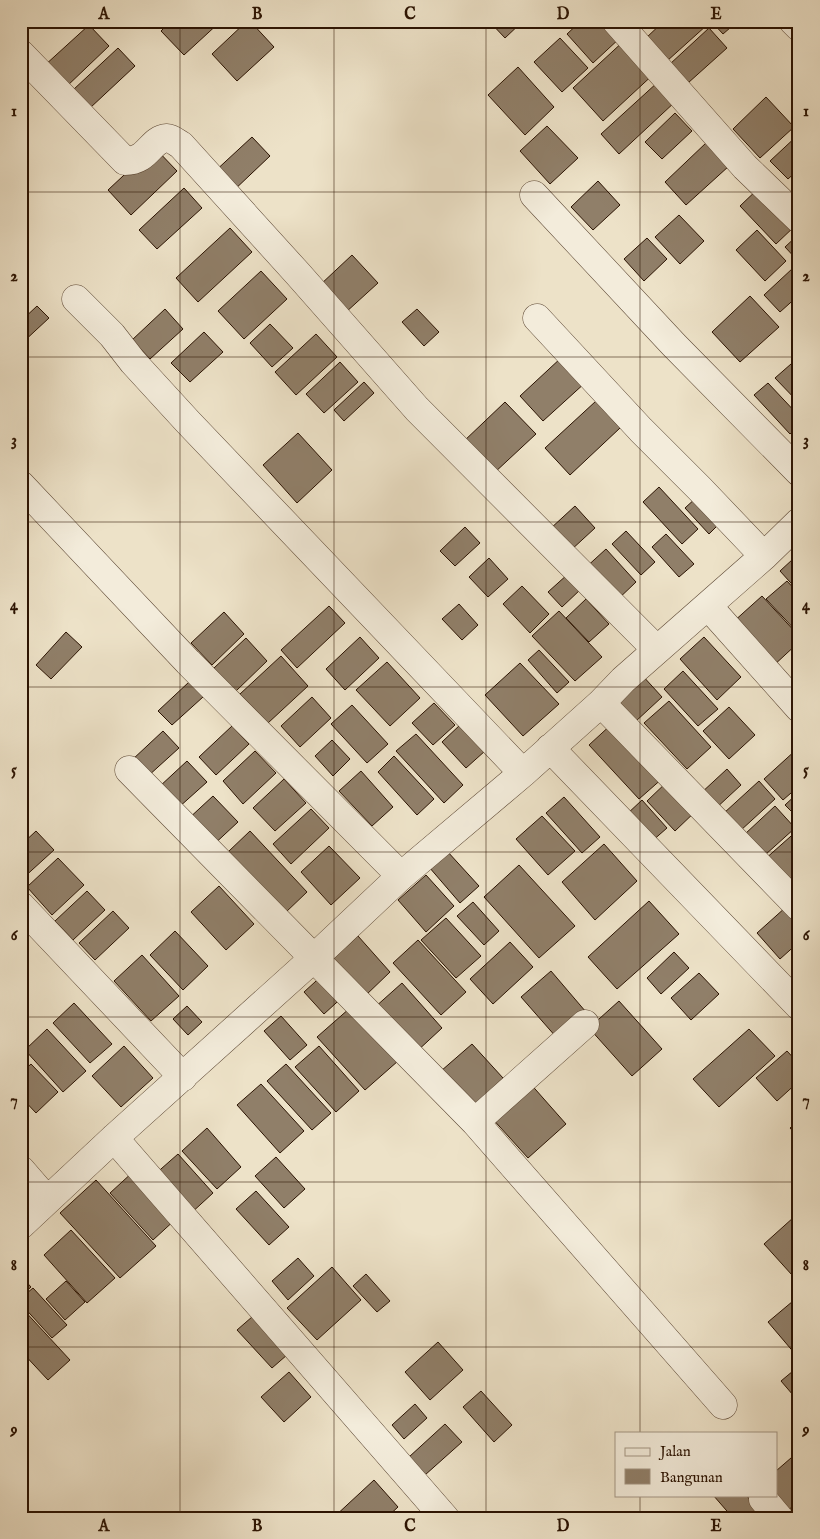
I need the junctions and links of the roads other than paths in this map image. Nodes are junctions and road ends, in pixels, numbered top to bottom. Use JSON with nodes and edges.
{"nodes":[{"id":1,"x":616,"y":21,"type":"edge"},
{"id":2,"x":793,"y":21,"type":"edge"},
{"id":3,"x":799,"y":27,"type":"edge"},
{"id":4,"x":21,"y":54,"type":"edge"},
{"id":5,"x":534,"y":195,"type":"dead end"},
{"id":6,"x":799,"y":219,"type":"edge"},
{"id":7,"x":76,"y":299,"type":"dead end"},
{"id":8,"x":537,"y":318,"type":"dead end"},
{"id":9,"x":799,"y":472,"type":"edge"},
{"id":10,"x":21,"y":485,"type":"edge"},
{"id":11,"x":799,"y":522,"type":"edge"},
{"id":12,"x":764,"y":556,"type":"junction"},
{"id":13,"x":708,"y":606,"type":"junction"},
{"id":14,"x":657,"y":650,"type":"junction"},
{"id":15,"x":601,"y":703,"type":"junction"},
{"id":16,"x":799,"y":708,"type":"edge"},
{"id":17,"x":550,"y":748,"type":"junction"},
{"id":18,"x":130,"y":770,"type":"dead end"},
{"id":19,"x":523,"y":773,"type":"junction"},
{"id":20,"x":400,"y":876,"type":"junction"},
{"id":21,"x":21,"y":906,"type":"edge"},
{"id":22,"x":799,"y":907,"type":"edge"},
{"id":23,"x":315,"y":957,"type":"junction"},
{"id":24,"x":799,"y":1006,"type":"edge"},
{"id":25,"x":585,"y":1024,"type":"dead end"},
{"id":26,"x":183,"y":1077,"type":"junction"},
{"id":27,"x":476,"y":1122,"type":"junction"},
{"id":28,"x":114,"y":1138,"type":"junction"},
{"id":29,"x":21,"y":1170,"type":"edge"},
{"id":30,"x":47,"y":1200,"type":"junction"},
{"id":31,"x":21,"y":1225,"type":"edge"},
{"id":32,"x":723,"y":1405,"type":"dead end"},
{"id":33,"x":445,"y":1518,"type":"edge"}],
"edges":[{"from":1,"to":6,"type":"street"},
{"from":2,"to":3,"type":"street"},
{"from":4,"to":14,"type":"street"},
{"from":5,"to":9,"type":"street"},
{"from":7,"to":19,"type":"street"},
{"from":8,"to":12,"type":"street"},
{"from":10,"to":20,"type":"street"},
{"from":11,"to":12,"type":"street"},
{"from":12,"to":13,"type":"street"},
{"from":13,"to":14,"type":"street"},
{"from":13,"to":16,"type":"street"},
{"from":14,"to":15,"type":"street"},
{"from":15,"to":17,"type":"street"},
{"from":15,"to":22,"type":"street"},
{"from":17,"to":19,"type":"street"},
{"from":17,"to":24,"type":"street"},
{"from":18,"to":23,"type":"street"},
{"from":19,"to":20,"type":"street"},
{"from":20,"to":23,"type":"street"},
{"from":21,"to":26,"type":"street"},
{"from":23,"to":26,"type":"street"},
{"from":23,"to":27,"type":"street"},
{"from":25,"to":27,"type":"street"},
{"from":26,"to":28,"type":"street"},
{"from":27,"to":32,"type":"street"},
{"from":28,"to":30,"type":"street"},
{"from":28,"to":33,"type":"street"},
{"from":29,"to":30,"type":"street"},
{"from":30,"to":31,"type":"street"}]}
